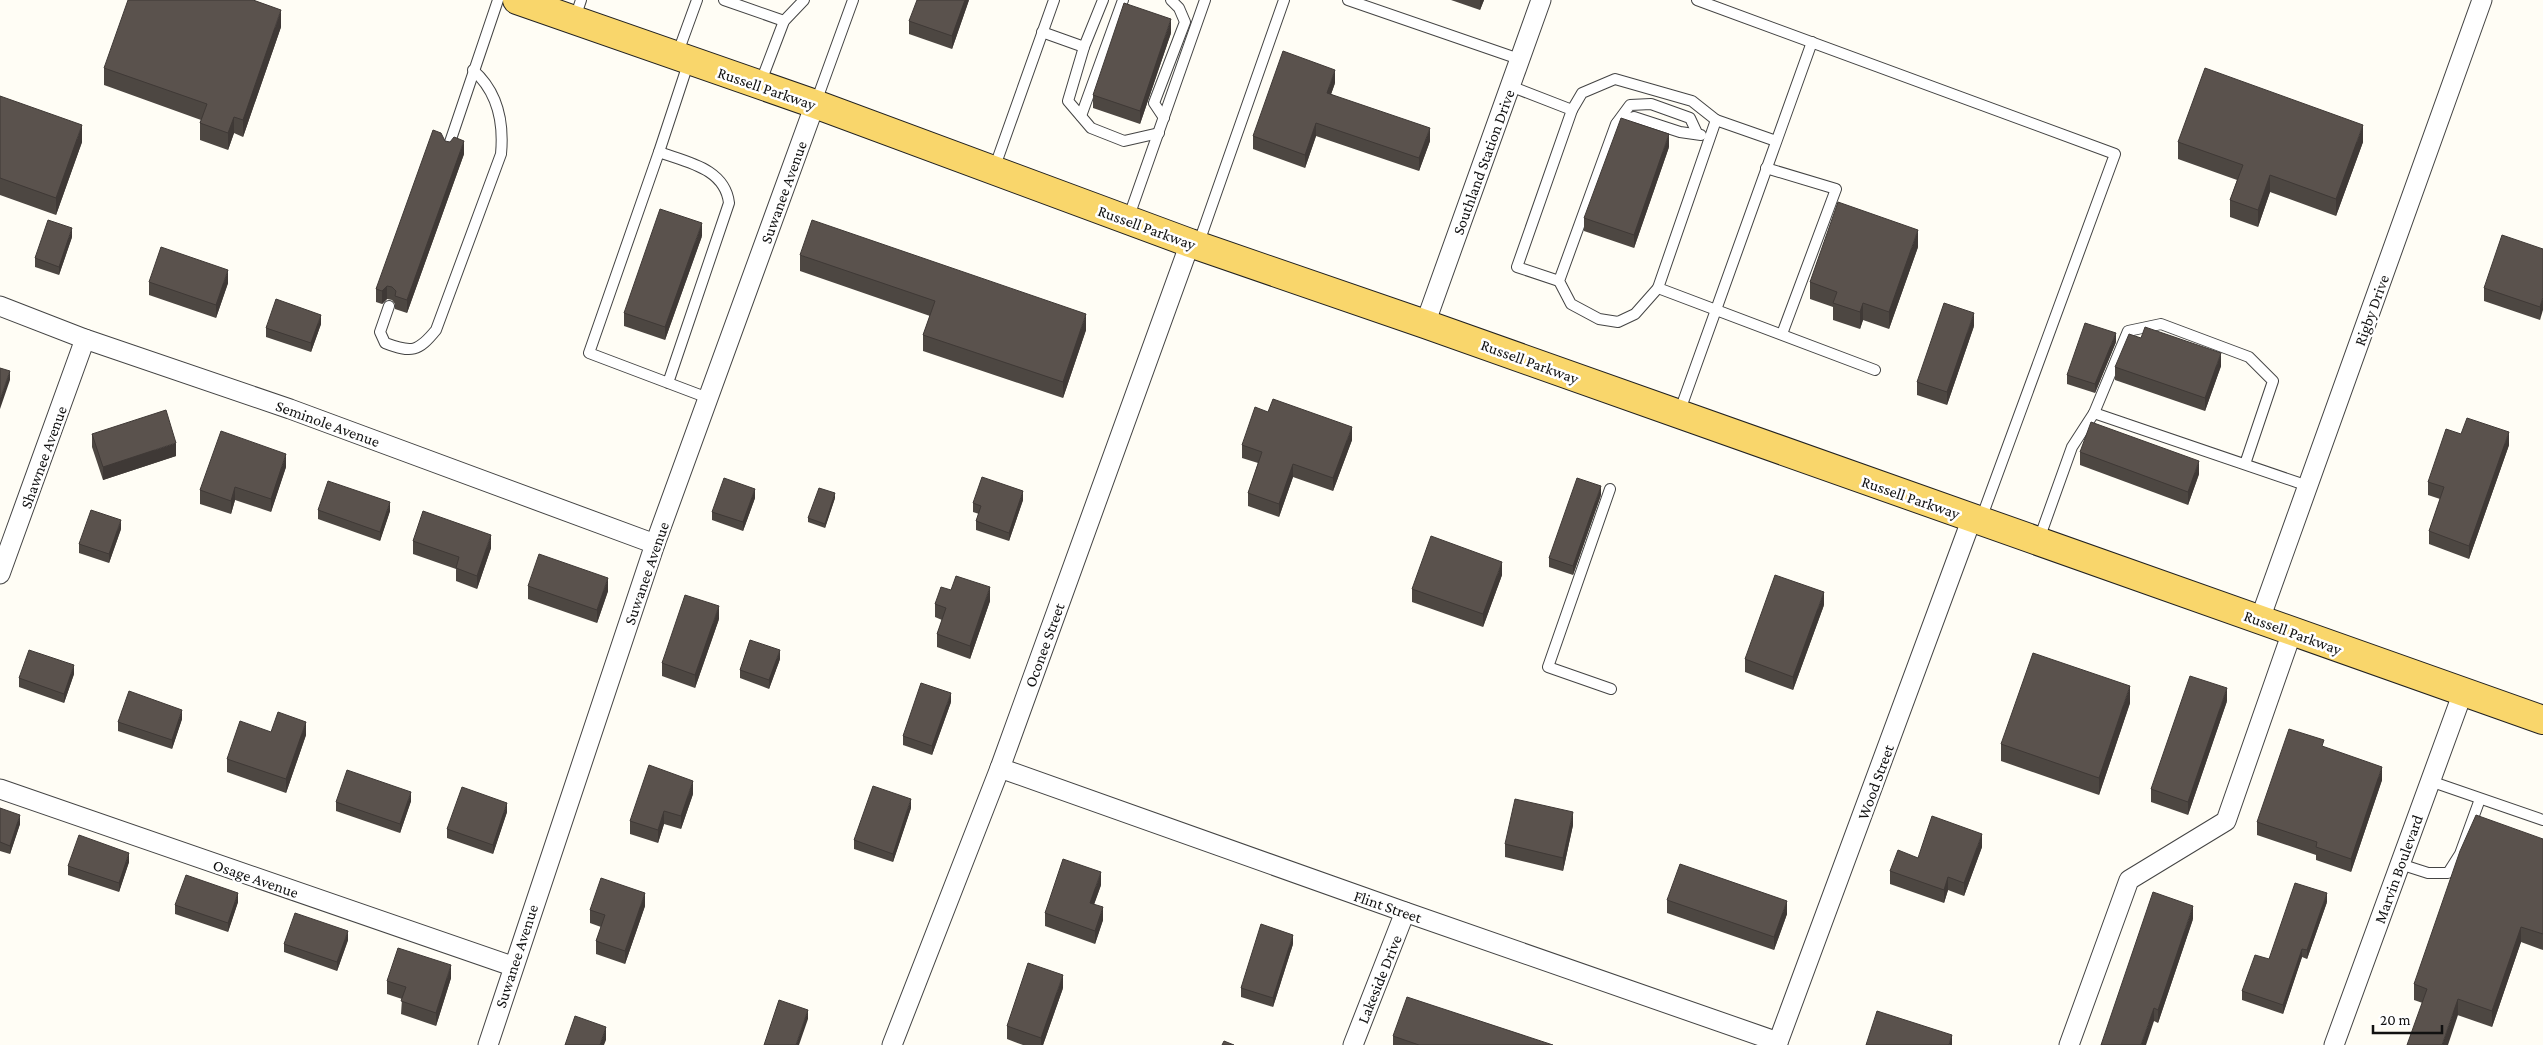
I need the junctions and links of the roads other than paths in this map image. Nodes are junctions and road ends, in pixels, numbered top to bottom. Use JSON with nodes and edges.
{"nodes":[{"id":1,"x":498,"y":0,"type":"edge"},
{"id":2,"x":517,"y":0,"type":"edge"},
{"id":3,"x":698,"y":0,"type":"edge"},
{"id":4,"x":724,"y":0,"type":"edge"},
{"id":5,"x":791,"y":0,"type":"edge"},
{"id":6,"x":804,"y":0,"type":"edge"},
{"id":7,"x":853,"y":0,"type":"edge"},
{"id":8,"x":1054,"y":0,"type":"edge"},
{"id":9,"x":1103,"y":0,"type":"edge"},
{"id":10,"x":1122,"y":0,"type":"edge"},
{"id":11,"x":1171,"y":0,"type":"edge"},
{"id":12,"x":1205,"y":0,"type":"edge"},
{"id":13,"x":1284,"y":0,"type":"edge"},
{"id":14,"x":1348,"y":0,"type":"edge"},
{"id":15,"x":1541,"y":0,"type":"edge"},
{"id":16,"x":1697,"y":0,"type":"edge"},
{"id":17,"x":2482,"y":0,"type":"edge"},
{"id":18,"x":578,"y":10,"type":"edge"},
{"id":19,"x":792,"y":12,"type":"junction"},
{"id":20,"x":784,"y":21,"type":"junction"},
{"id":21,"x":1042,"y":32,"type":"junction"},
{"id":22,"x":1812,"y":42,"type":"junction"},
{"id":23,"x":1084,"y":47,"type":"junction"},
{"id":24,"x":683,"y":58,"type":"junction"},
{"id":25,"x":1520,"y":59,"type":"junction"},
{"id":26,"x":473,"y":70,"type":"junction"},
{"id":27,"x":760,"y":85,"type":"junction"},
{"id":28,"x":1510,"y":86,"type":"junction"},
{"id":29,"x":815,"y":104,"type":"junction"},
{"id":30,"x":1572,"y":110,"type":"junction"},
{"id":31,"x":1081,"y":116,"type":"junction"},
{"id":32,"x":1164,"y":118,"type":"junction"},
{"id":33,"x":1716,"y":120,"type":"junction"},
{"id":34,"x":1616,"y":124,"type":"junction"},
{"id":35,"x":1158,"y":133,"type":"junction"},
{"id":36,"x":1697,"y":133,"type":"junction"},
{"id":37,"x":1709,"y":140,"type":"junction"},
{"id":38,"x":1776,"y":141,"type":"junction"},
{"id":39,"x":448,"y":148,"type":"edge"},
{"id":40,"x":658,"y":152,"type":"junction"},
{"id":41,"x":1766,"y":168,"type":"junction"},
{"id":42,"x":993,"y":170,"type":"junction"},
{"id":43,"x":1128,"y":220,"type":"junction"},
{"id":44,"x":1194,"y":244,"type":"junction"},
{"id":45,"x":1559,"y":281,"type":"junction"},
{"id":46,"x":1658,"y":288,"type":"junction"},
{"id":47,"x":0,"y":306,"type":"edge"},
{"id":48,"x":389,"y":306,"type":"dead end"},
{"id":49,"x":1716,"y":309,"type":"junction"},
{"id":50,"x":1424,"y":324,"type":"junction"},
{"id":51,"x":1782,"y":334,"type":"junction"},
{"id":52,"x":86,"y":339,"type":"junction"},
{"id":53,"x":1875,"y":370,"type":"dead end"},
{"id":54,"x":668,"y":384,"type":"junction"},
{"id":55,"x":708,"y":398,"type":"junction"},
{"id":56,"x":2094,"y":412,"type":"junction"},
{"id":57,"x":1678,"y":414,"type":"junction"},
{"id":58,"x":2245,"y":464,"type":"junction"},
{"id":59,"x":2308,"y":486,"type":"junction"},
{"id":60,"x":1610,"y":488,"type":"dead end"},
{"id":61,"x":1976,"y":520,"type":"junction"},
{"id":62,"x":2038,"y":542,"type":"junction"},
{"id":63,"x":655,"y":544,"type":"junction"},
{"id":64,"x":0,"y":574,"type":"edge"},
{"id":65,"x":2260,"y":620,"type":"junction"},
{"id":66,"x":2292,"y":632,"type":"junction"},
{"id":67,"x":1611,"y":689,"type":"dead end"},
{"id":68,"x":2463,"y":692,"type":"junction"},
{"id":69,"x":2543,"y":720,"type":"edge"},
{"id":70,"x":1000,"y":768,"type":"junction"},
{"id":71,"x":2430,"y":781,"type":"junction"},
{"id":72,"x":0,"y":790,"type":"edge"},
{"id":73,"x":2480,"y":798,"type":"junction"},
{"id":74,"x":2543,"y":820,"type":"edge"},
{"id":75,"x":2400,"y":864,"type":"junction"},
{"id":76,"x":1406,"y":912,"type":"junction"},
{"id":77,"x":512,"y":966,"type":"junction"},
{"id":78,"x":1778,"y":1043,"type":"edge"},
{"id":79,"x":488,"y":1045,"type":"edge"},
{"id":80,"x":892,"y":1045,"type":"edge"},
{"id":81,"x":1353,"y":1045,"type":"edge"},
{"id":82,"x":2069,"y":1045,"type":"edge"},
{"id":83,"x":2334,"y":1045,"type":"edge"}],
"edges":[{"from":1,"to":26,"type":"lane"},
{"from":2,"to":18,"type":"main road","name":"Russell Parkway"},
{"from":3,"to":24,"type":"lane"},
{"from":4,"to":20,"type":"lane"},
{"from":5,"to":19,"type":"lane"},
{"from":6,"to":19,"type":"lane"},
{"from":7,"to":29,"type":"lane"},
{"from":8,"to":21,"type":"lane"},
{"from":9,"to":23,"type":"lane"},
{"from":10,"to":31,"type":"lane"},
{"from":11,"to":32,"type":"lane"},
{"from":12,"to":32,"type":"lane"},
{"from":13,"to":44,"type":"lane"},
{"from":14,"to":25,"type":"lane"},
{"from":15,"to":25,"type":"street","name":"Southland Station Drive"},
{"from":16,"to":22,"type":"lane"},
{"from":17,"to":59,"type":"street","name":"Rigby Drive"},
{"from":18,"to":24,"type":"main road","name":"Russell Parkway"},
{"from":19,"to":20,"type":"lane"},
{"from":20,"to":27,"type":"lane"},
{"from":21,"to":23,"type":"lane"},
{"from":21,"to":42,"type":"lane"},
{"from":22,"to":38,"type":"lane"},
{"from":22,"to":61,"type":"lane"},
{"from":23,"to":31,"type":"lane"},
{"from":24,"to":27,"type":"main road","name":"Russell Parkway"},
{"from":24,"to":40,"type":"lane"},
{"from":25,"to":28,"type":"street","name":"Southland Station Drive"},
{"from":26,"to":39,"type":"lane"},
{"from":26,"to":48,"type":"lane"},
{"from":27,"to":29,"type":"main road","name":"Russell Parkway"},
{"from":28,"to":30,"type":"lane"},
{"from":28,"to":50,"type":"street","name":"Southland Station Drive"},
{"from":29,"to":42,"type":"main road","name":"Russell Parkway"},
{"from":29,"to":55,"type":"street","name":"Suwanee Avenue"},
{"from":30,"to":33,"type":"lane"},
{"from":30,"to":45,"type":"lane"},
{"from":31,"to":35,"type":"lane"},
{"from":32,"to":35,"type":"lane"},
{"from":33,"to":37,"type":"lane"},
{"from":33,"to":38,"type":"lane"},
{"from":34,"to":36,"type":"lane"},
{"from":34,"to":36,"type":"lane"},
{"from":34,"to":45,"type":"lane"},
{"from":35,"to":43,"type":"lane"},
{"from":36,"to":37,"type":"lane"},
{"from":37,"to":46,"type":"lane"},
{"from":38,"to":41,"type":"lane"},
{"from":40,"to":54,"type":"lane"},
{"from":40,"to":54,"type":"lane"},
{"from":41,"to":49,"type":"lane"},
{"from":41,"to":51,"type":"lane"},
{"from":42,"to":43,"type":"main road","name":"Russell Parkway"},
{"from":43,"to":44,"type":"main road","name":"Russell Parkway"},
{"from":44,"to":50,"type":"main road","name":"Russell Parkway"},
{"from":44,"to":70,"type":"street","name":"Oconee Street"},
{"from":45,"to":46,"type":"lane"},
{"from":46,"to":49,"type":"lane"},
{"from":47,"to":52,"type":"street","name":"Seminole Avenue"},
{"from":49,"to":51,"type":"lane"},
{"from":49,"to":57,"type":"lane"},
{"from":50,"to":57,"type":"main road","name":"Russell Parkway"},
{"from":51,"to":53,"type":"lane"},
{"from":52,"to":63,"type":"street","name":"Seminole Avenue"},
{"from":52,"to":64,"type":"street","name":"Shawnee Avenue"},
{"from":54,"to":55,"type":"lane"},
{"from":55,"to":63,"type":"street","name":"Suwanee Avenue"},
{"from":56,"to":58,"type":"lane"},
{"from":56,"to":58,"type":"lane"},
{"from":56,"to":62,"type":"lane"},
{"from":57,"to":61,"type":"main road","name":"Russell Parkway"},
{"from":58,"to":59,"type":"lane"},
{"from":59,"to":65,"type":"street","name":"Rigby Drive"},
{"from":60,"to":67,"type":"lane"},
{"from":61,"to":62,"type":"main road","name":"Russell Parkway"},
{"from":61,"to":78,"type":"street","name":"Wood Street"},
{"from":62,"to":65,"type":"main road","name":"Russell Parkway"},
{"from":63,"to":77,"type":"street","name":"Suwanee Avenue"},
{"from":65,"to":66,"type":"main road","name":"Russell Parkway"},
{"from":66,"to":68,"type":"main road","name":"Russell Parkway"},
{"from":66,"to":82,"type":"street"},
{"from":68,"to":69,"type":"main road","name":"Russell Parkway"},
{"from":68,"to":71,"type":"street","name":"Marvin Boulevard"},
{"from":70,"to":76,"type":"street","name":"Flint Street"},
{"from":70,"to":80,"type":"street","name":"Oconee Street"},
{"from":71,"to":73,"type":"lane"},
{"from":71,"to":75,"type":"street","name":"Marvin Boulevard"},
{"from":72,"to":77,"type":"street","name":"Osage Avenue"},
{"from":73,"to":74,"type":"lane"},
{"from":73,"to":75,"type":"lane"},
{"from":75,"to":83,"type":"street","name":"Marvin Boulevard"},
{"from":76,"to":78,"type":"street","name":"Flint Street"},
{"from":76,"to":81,"type":"street","name":"Lakeside Drive"},
{"from":77,"to":79,"type":"street","name":"Suwanee Avenue"}]}
